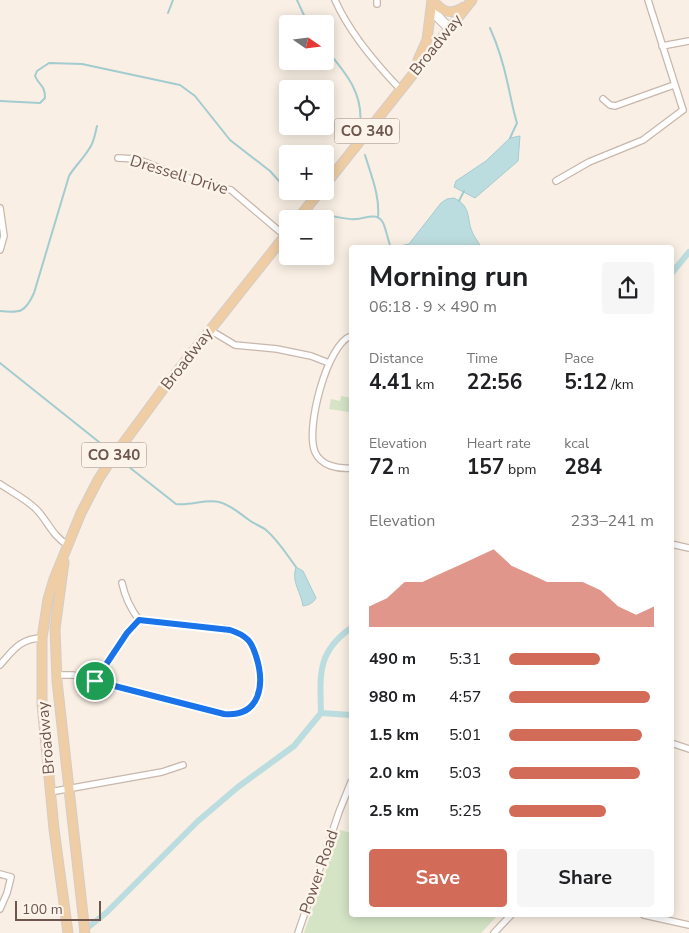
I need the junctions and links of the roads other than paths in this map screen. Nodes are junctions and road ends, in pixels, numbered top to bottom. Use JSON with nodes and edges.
{"nodes":[{"id":1,"x":335,"y":0,"type":"edge"},
{"id":2,"x":432,"y":0,"type":"edge"},
{"id":3,"x":472,"y":0,"type":"edge"},
{"id":4,"x":648,"y":0,"type":"edge"},
{"id":5,"x":449,"y":28,"type":"junction"},
{"id":6,"x":689,"y":41,"type":"edge"},
{"id":7,"x":662,"y":46,"type":"junction"},
{"id":8,"x":409,"y":77,"type":"junction"},
{"id":9,"x":674,"y":85,"type":"junction"},
{"id":10,"x":400,"y":89,"type":"junction"},
{"id":11,"x":603,"y":99,"type":"dead end"},
{"id":12,"x":686,"y":110,"type":"edge"},
{"id":13,"x":118,"y":158,"type":"dead end"},
{"id":14,"x":334,"y":173,"type":"edge"},
{"id":15,"x":556,"y":181,"type":"dead end"},
{"id":16,"x":313,"y":200,"type":"edge"},
{"id":17,"x":0,"y":208,"type":"edge"},
{"id":18,"x":305,"y":210,"type":"edge"},
{"id":19,"x":279,"y":228,"type":"edge"},
{"id":20,"x":279,"y":243,"type":"edge"},
{"id":21,"x":0,"y":250,"type":"edge"},
{"id":22,"x":210,"y":330,"type":"junction"},
{"id":23,"x":349,"y":337,"type":"edge"},
{"id":24,"x":329,"y":363,"type":"junction"},
{"id":25,"x":349,"y":468,"type":"edge"},
{"id":26,"x":0,"y":484,"type":"edge"},
{"id":27,"x":68,"y":545,"type":"junction"},
{"id":28,"x":674,"y":545,"type":"edge"},
{"id":29,"x":689,"y":548,"type":"edge"},
{"id":30,"x":122,"y":583,"type":"dead end"},
{"id":31,"x":139,"y":620,"type":"junction"},
{"id":32,"x":42,"y":638,"type":"junction"},
{"id":33,"x":0,"y":665,"type":"edge"},
{"id":34,"x":57,"y":675,"type":"junction"},
{"id":35,"x":95,"y":681,"type":"junction"},
{"id":36,"x":44,"y":735,"type":"junction"},
{"id":37,"x":674,"y":745,"type":"edge"},
{"id":38,"x":689,"y":749,"type":"edge"},
{"id":39,"x":183,"y":765,"type":"dead end"},
{"id":40,"x":349,"y":787,"type":"edge"},
{"id":41,"x":68,"y":789,"type":"junction"},
{"id":42,"x":50,"y":792,"type":"junction"},
{"id":43,"x":0,"y":874,"type":"edge"},
{"id":44,"x":0,"y":909,"type":"edge"},
{"id":45,"x":509,"y":917,"type":"edge"},
{"id":46,"x":653,"y":917,"type":"edge"},
{"id":47,"x":689,"y":925,"type":"edge"},
{"id":48,"x":67,"y":931,"type":"edge"},
{"id":49,"x":85,"y":933,"type":"edge"},
{"id":50,"x":298,"y":933,"type":"edge"},
{"id":51,"x":494,"y":933,"type":"edge"}],
"edges":[{"from":1,"to":10,"type":"street"},
{"from":2,"to":3,"type":"main road"},
{"from":2,"to":5,"type":"street"},
{"from":2,"to":8,"type":"main road"},
{"from":3,"to":5,"type":"main road","name":"Broadway","number":"CO 340"},
{"from":4,"to":7,"type":"street"},
{"from":5,"to":8,"type":"main road","name":"Broadway","number":"CO 340"},
{"from":6,"to":7,"type":"street"},
{"from":7,"to":9,"type":"street"},
{"from":8,"to":10,"type":"main road","name":"Broadway","number":"CO 340"},
{"from":9,"to":11,"type":"street"},
{"from":9,"to":12,"type":"street"},
{"from":10,"to":14,"type":"main road","name":"Broadway","number":"CO 340"},
{"from":12,"to":15,"type":"street"},
{"from":13,"to":19,"type":"street","name":"Dressell Drive"},
{"from":16,"to":18,"type":"main road"},
{"from":17,"to":21,"type":"street"},
{"from":20,"to":22,"type":"main road","name":"Broadway","number":"CO 340"},
{"from":22,"to":24,"type":"street"},
{"from":22,"to":27,"type":"main road","name":"Broadway","number":"CO 340"},
{"from":23,"to":24,"type":"street"},
{"from":24,"to":25,"type":"street"},
{"from":26,"to":27,"type":"street"},
{"from":27,"to":32,"type":"main road","name":"Broadway","number":"CO 340"},
{"from":27,"to":34,"type":"main road","name":"Broadway","number":"CO 340"},
{"from":28,"to":29,"type":"street"},
{"from":30,"to":31,"type":"street"},
{"from":31,"to":35,"type":"street"},
{"from":31,"to":35,"type":"street"},
{"from":32,"to":33,"type":"street"},
{"from":32,"to":36,"type":"main road","name":"Broadway","number":"CO 340"},
{"from":34,"to":35,"type":"street"},
{"from":34,"to":36,"type":"main road"},
{"from":34,"to":41,"type":"main road","name":"Broadway","number":"CO 340"},
{"from":36,"to":42,"type":"main road","name":"Broadway","number":"CO 340"},
{"from":37,"to":38,"type":"street"},
{"from":39,"to":41,"type":"street"},
{"from":40,"to":50,"type":"street","name":"Power Road"},
{"from":41,"to":42,"type":"street"},
{"from":41,"to":49,"type":"main road","name":"Broadway","number":"CO 340"},
{"from":42,"to":48,"type":"main road","name":"Broadway","number":"CO 340"},
{"from":43,"to":44,"type":"street"},
{"from":45,"to":51,"type":"street"},
{"from":46,"to":47,"type":"street"}]}
